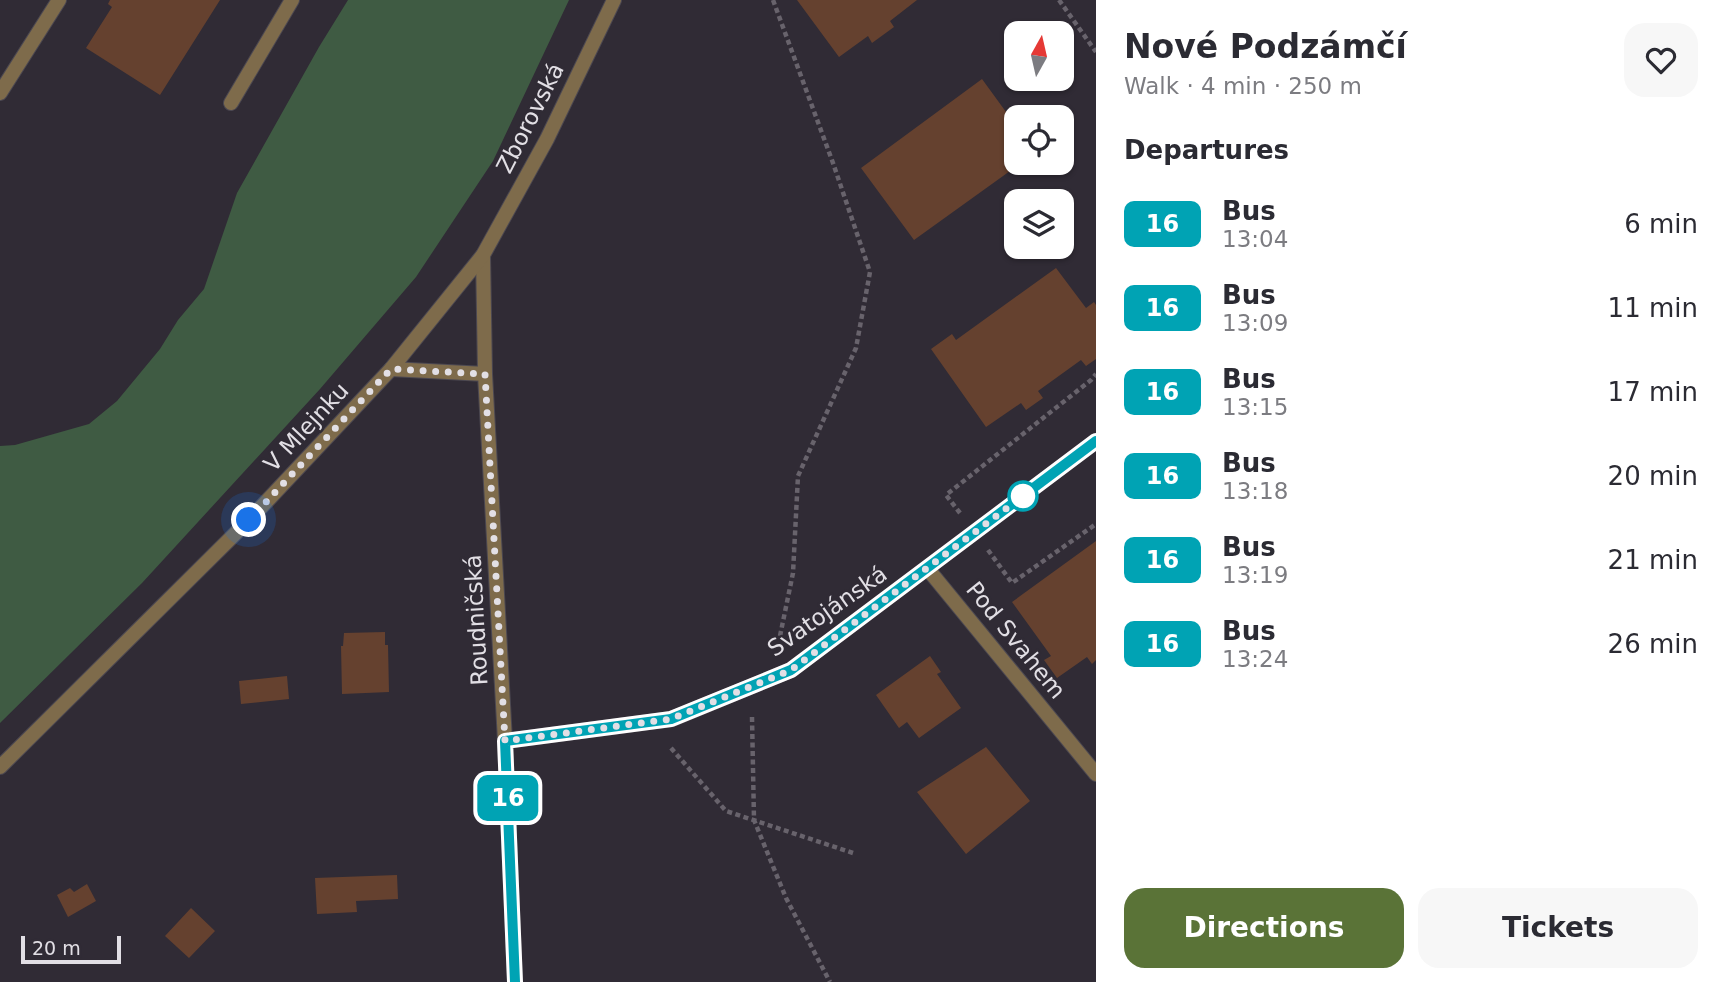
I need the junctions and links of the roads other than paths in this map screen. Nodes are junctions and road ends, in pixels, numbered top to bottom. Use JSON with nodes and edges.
{"nodes":[{"id":1,"x":59,"y":0,"type":"edge"},
{"id":2,"x":292,"y":0,"type":"edge"},
{"id":3,"x":614,"y":0,"type":"edge"},
{"id":4,"x":0,"y":93,"type":"edge"},
{"id":5,"x":231,"y":103,"type":"dead end"},
{"id":6,"x":483,"y":255,"type":"junction"},
{"id":7,"x":391,"y":369,"type":"junction"},
{"id":8,"x":485,"y":374,"type":"junction"},
{"id":9,"x":1096,"y":441,"type":"edge"},
{"id":10,"x":927,"y":568,"type":"junction"},
{"id":11,"x":505,"y":741,"type":"junction"},
{"id":12,"x":0,"y":767,"type":"edge"},
{"id":13,"x":1096,"y":774,"type":"edge"},
{"id":14,"x":515,"y":982,"type":"edge"}],
"edges":[{"from":1,"to":4,"type":"street"},
{"from":2,"to":5,"type":"street"},
{"from":3,"to":6,"type":"street","name":"Zborovská"},
{"from":6,"to":7,"type":"street","name":"V Mlejnku"},
{"from":6,"to":8,"type":"street","name":"Roudničská"},
{"from":7,"to":8,"type":"street"},
{"from":7,"to":12,"type":"street","name":"V Mlejnku"},
{"from":8,"to":11,"type":"street","name":"Roudničská"},
{"from":9,"to":10,"type":"street","name":"Svatojánská"},
{"from":10,"to":11,"type":"street","name":"Svatojánská"},
{"from":10,"to":13,"type":"street","name":"Pod Svahem"},
{"from":11,"to":14,"type":"street","name":"Roudničská"}]}
